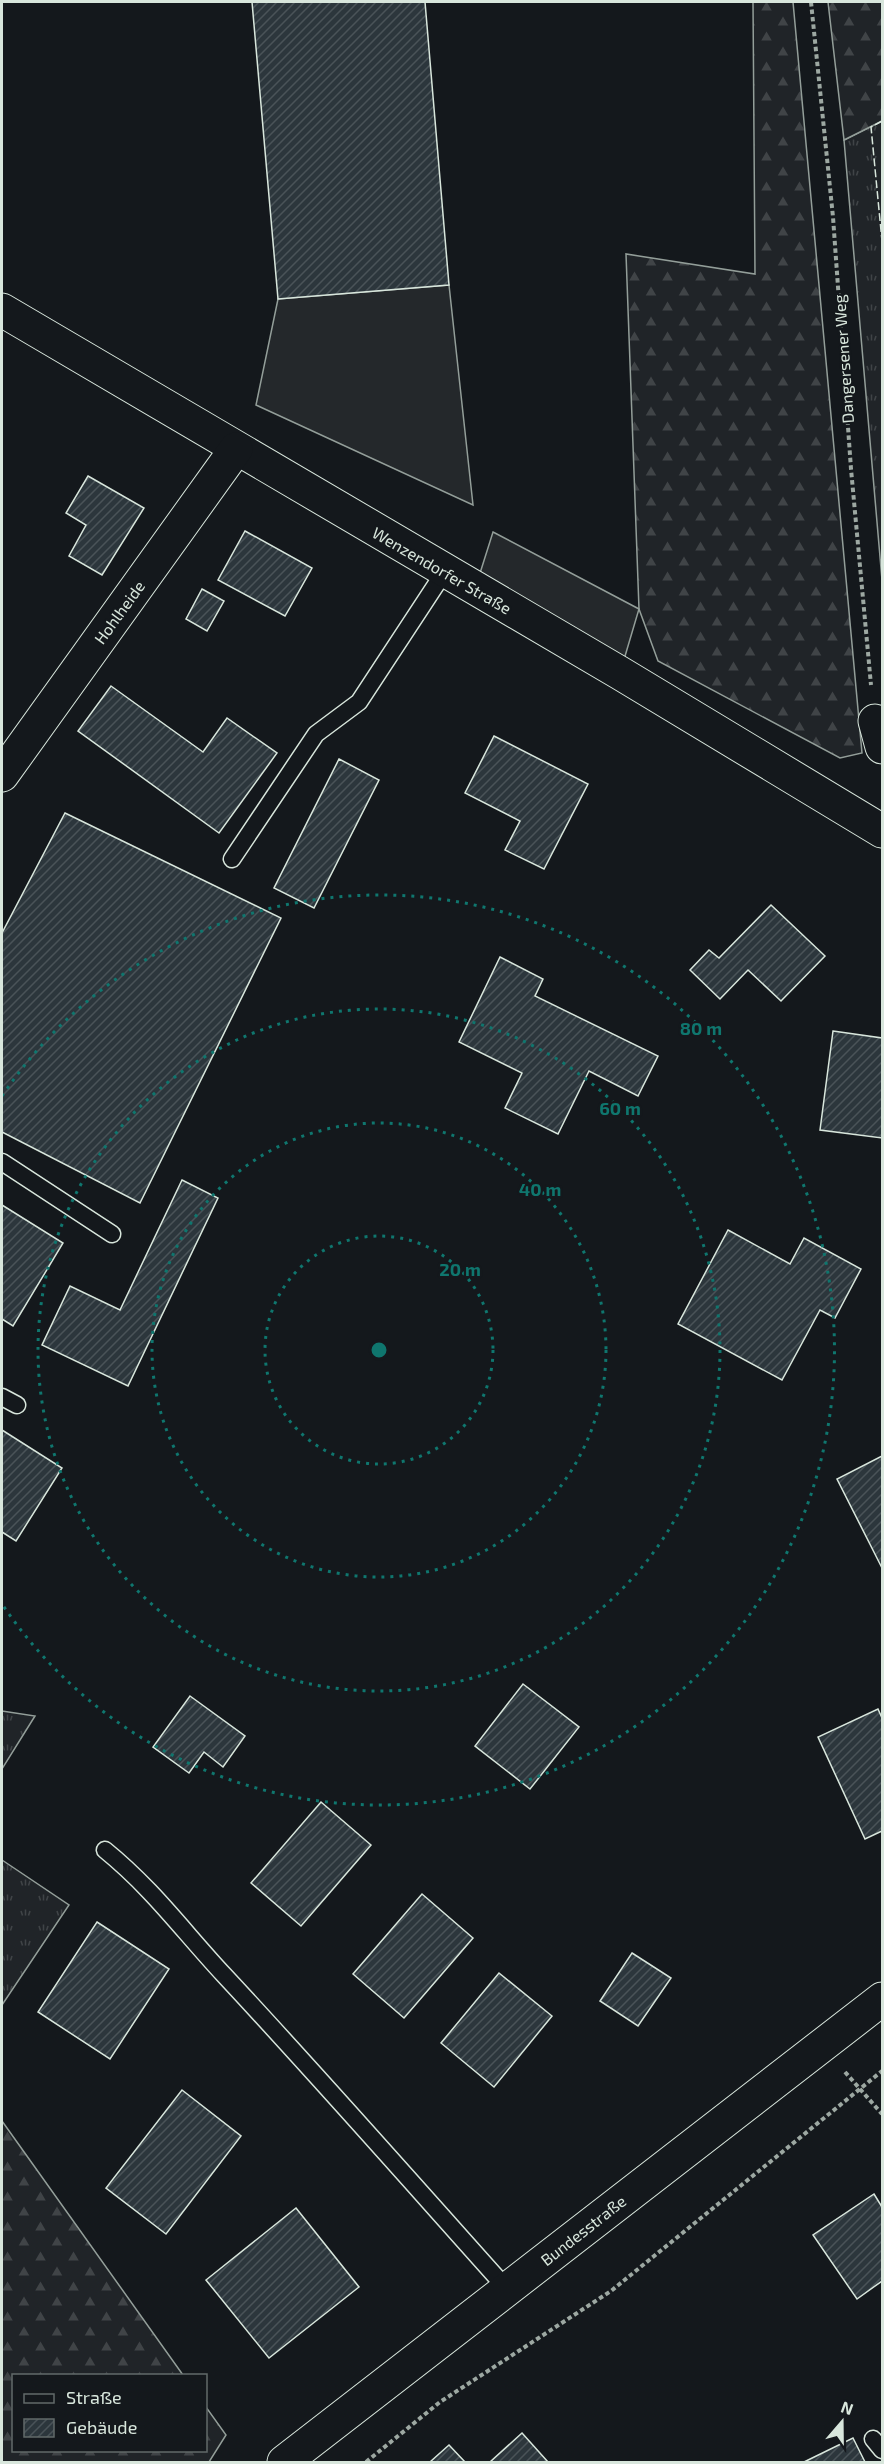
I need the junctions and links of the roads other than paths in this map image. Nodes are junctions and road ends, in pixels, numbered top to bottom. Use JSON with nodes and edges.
{"nodes":[{"id":1,"x":2,"y":310,"type":"edge"},
{"id":2,"x":236,"y":449,"type":"junction"},
{"id":3,"x":445,"y":571,"type":"junction"},
{"id":4,"x":2,"y":775,"type":"edge"},
{"id":5,"x":882,"y":831,"type":"edge"},
{"id":6,"x":232,"y":859,"type":"dead end"},
{"id":7,"x":2,"y":1162,"type":"edge"},
{"id":8,"x":112,"y":1233,"type":"dead end"},
{"id":9,"x":2,"y":1397,"type":"edge"},
{"id":10,"x":16,"y":1406,"type":"dead end"},
{"id":11,"x":105,"y":1850,"type":"dead end"},
{"id":12,"x":882,"y":1999,"type":"edge"},
{"id":13,"x":507,"y":2289,"type":"junction"},
{"id":14,"x":284,"y":2463,"type":"edge"}],
"edges":[{"from":1,"to":2,"type":"street","name":"Wenzendorfer Straße"},
{"from":2,"to":3,"type":"street","name":"Wenzendorfer Straße"},
{"from":2,"to":4,"type":"street","name":"Hohlheide"},
{"from":3,"to":5,"type":"street","name":"Wenzendorfer Straße"},
{"from":3,"to":6,"type":"lane"},
{"from":7,"to":8,"type":"lane"},
{"from":9,"to":10,"type":"lane"},
{"from":11,"to":13,"type":"lane"},
{"from":12,"to":13,"type":"street","name":"Bundesstraße"},
{"from":13,"to":14,"type":"street","name":"Bundesstraße"}]}
